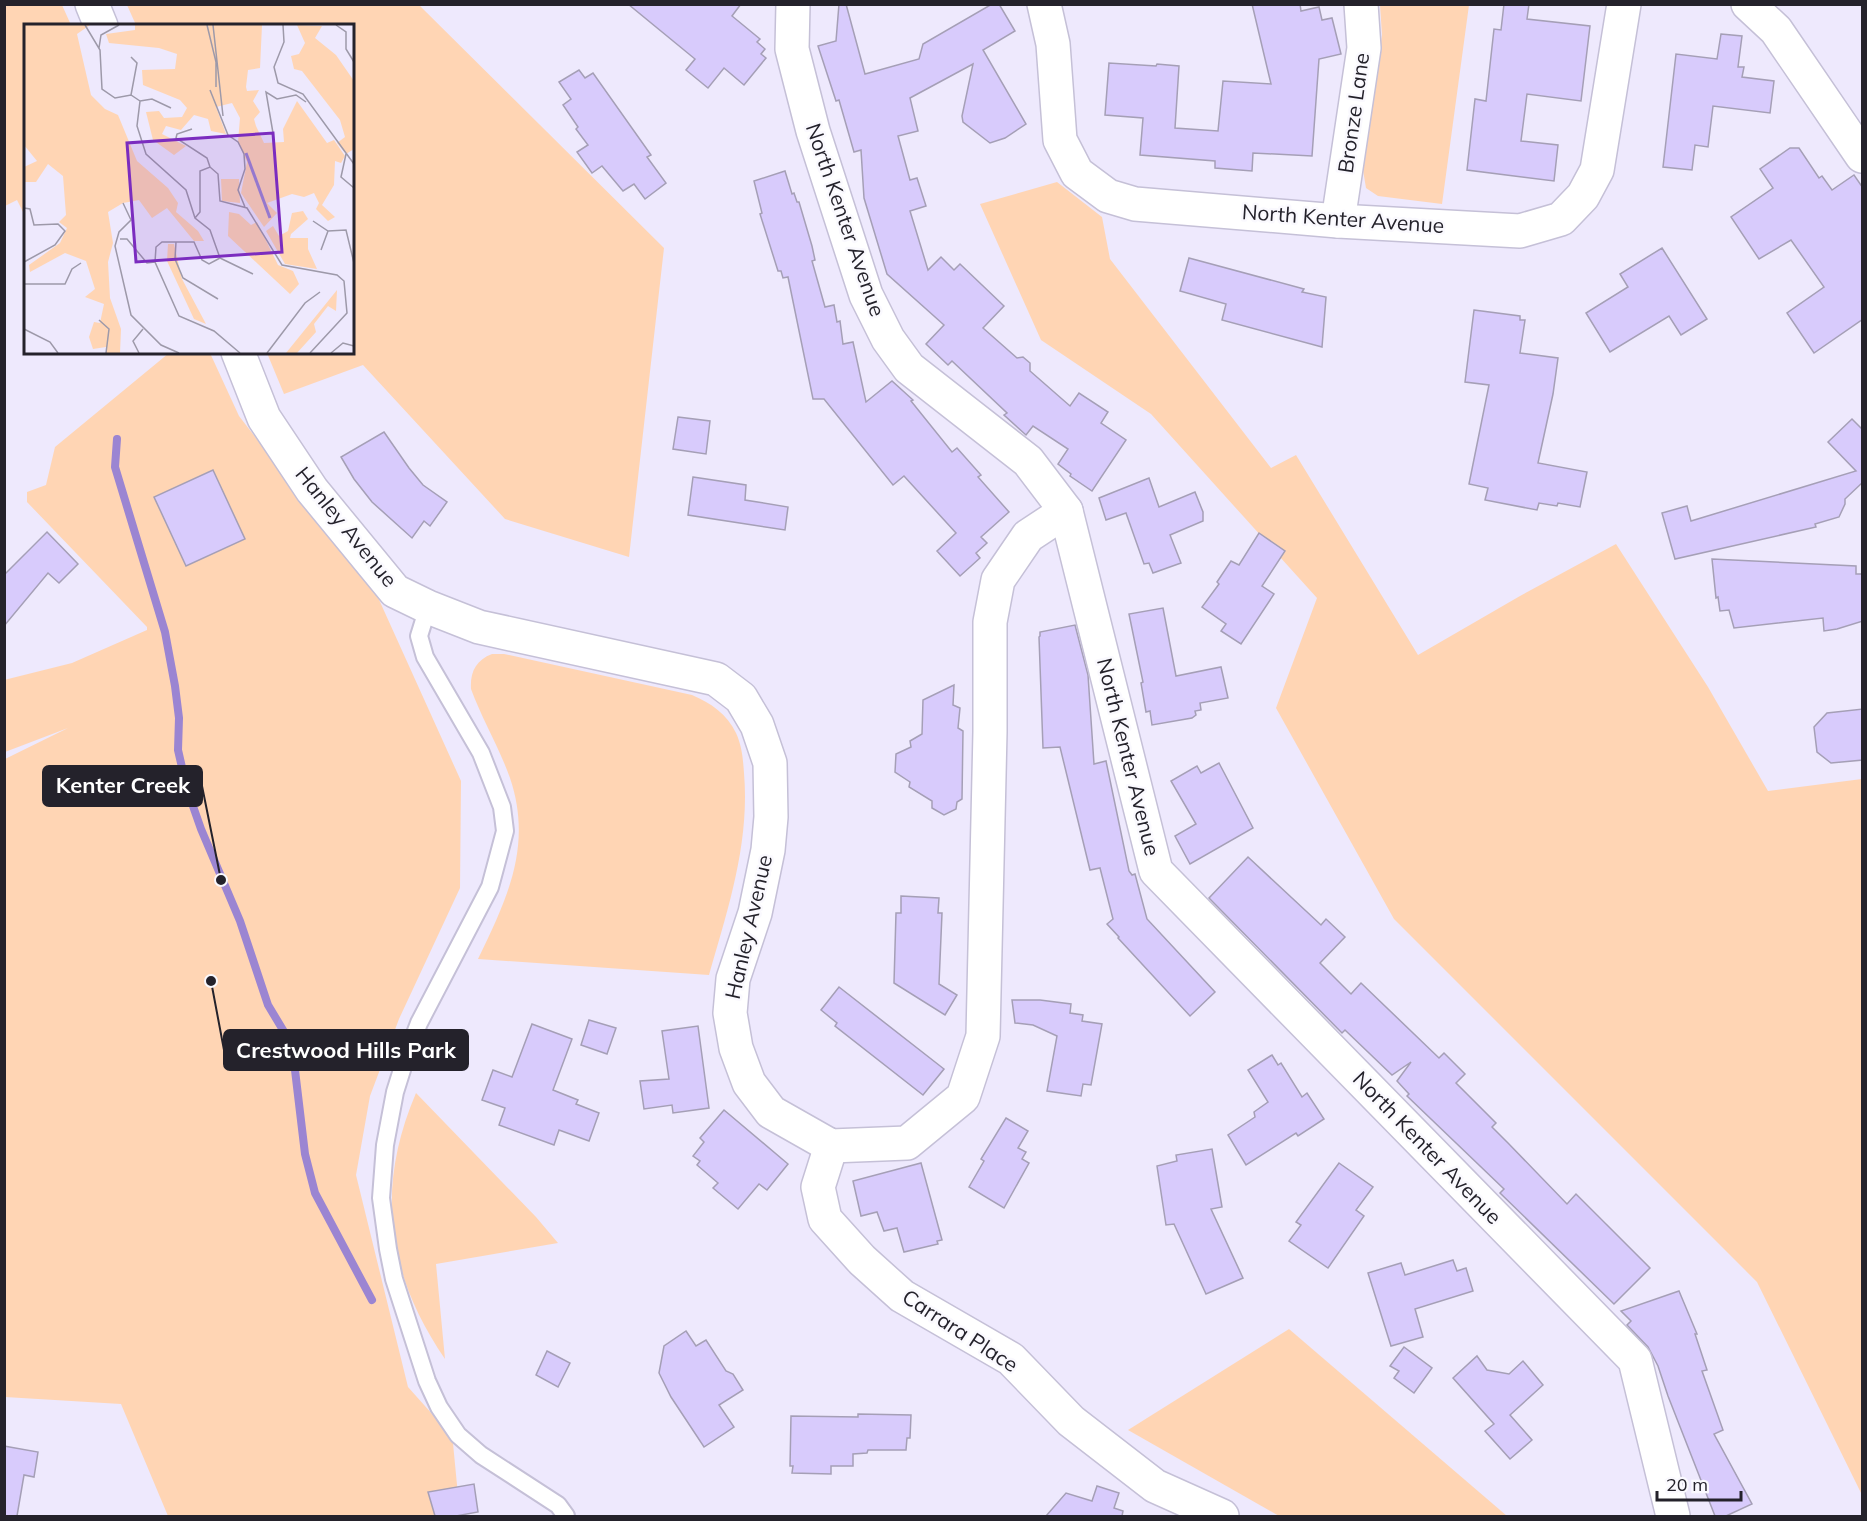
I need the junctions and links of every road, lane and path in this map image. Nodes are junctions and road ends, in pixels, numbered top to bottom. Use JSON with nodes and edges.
{"nodes":[{"id":1,"x":93,"y":4,"type":"edge"},
{"id":2,"x":793,"y":4,"type":"edge"},
{"id":3,"x":1044,"y":4,"type":"edge"},
{"id":4,"x":1361,"y":4,"type":"edge"},
{"id":5,"x":1624,"y":4,"type":"edge"},
{"id":6,"x":1748,"y":4,"type":"edge"},
{"id":7,"x":100,"y":24,"type":"edge"},
{"id":8,"x":1863,"y":156,"type":"edge"},
{"id":9,"x":1338,"y":221,"type":"junction"},
{"id":10,"x":239,"y":354,"type":"edge"},
{"id":11,"x":1066,"y":511,"type":"junction"},
{"id":12,"x":428,"y":607,"type":"junction"},
{"id":13,"x":831,"y":1146,"type":"junction"},
{"id":14,"x":566,"y":1516,"type":"edge"},
{"id":15,"x":1222,"y":1516,"type":"edge"},
{"id":16,"x":1673,"y":1516,"type":"edge"}],
"edges":[{"from":1,"to":7,"type":"street"},
{"from":2,"to":11,"type":"street","name":"North Kenter Avenue"},
{"from":3,"to":9,"type":"street","name":"North Kenter Avenue"},
{"from":4,"to":9,"type":"street","name":"Bronze Lane"},
{"from":5,"to":9,"type":"street","name":"North Kenter Avenue"},
{"from":6,"to":8,"type":"street"},
{"from":10,"to":12,"type":"street","name":"Hanley Avenue"},
{"from":11,"to":13,"type":"street"},
{"from":11,"to":16,"type":"street","name":"North Kenter Avenue"},
{"from":12,"to":13,"type":"street","name":"Hanley Avenue"},
{"from":12,"to":14,"type":"lane"},
{"from":13,"to":15,"type":"street","name":"Carrara Place"}]}
